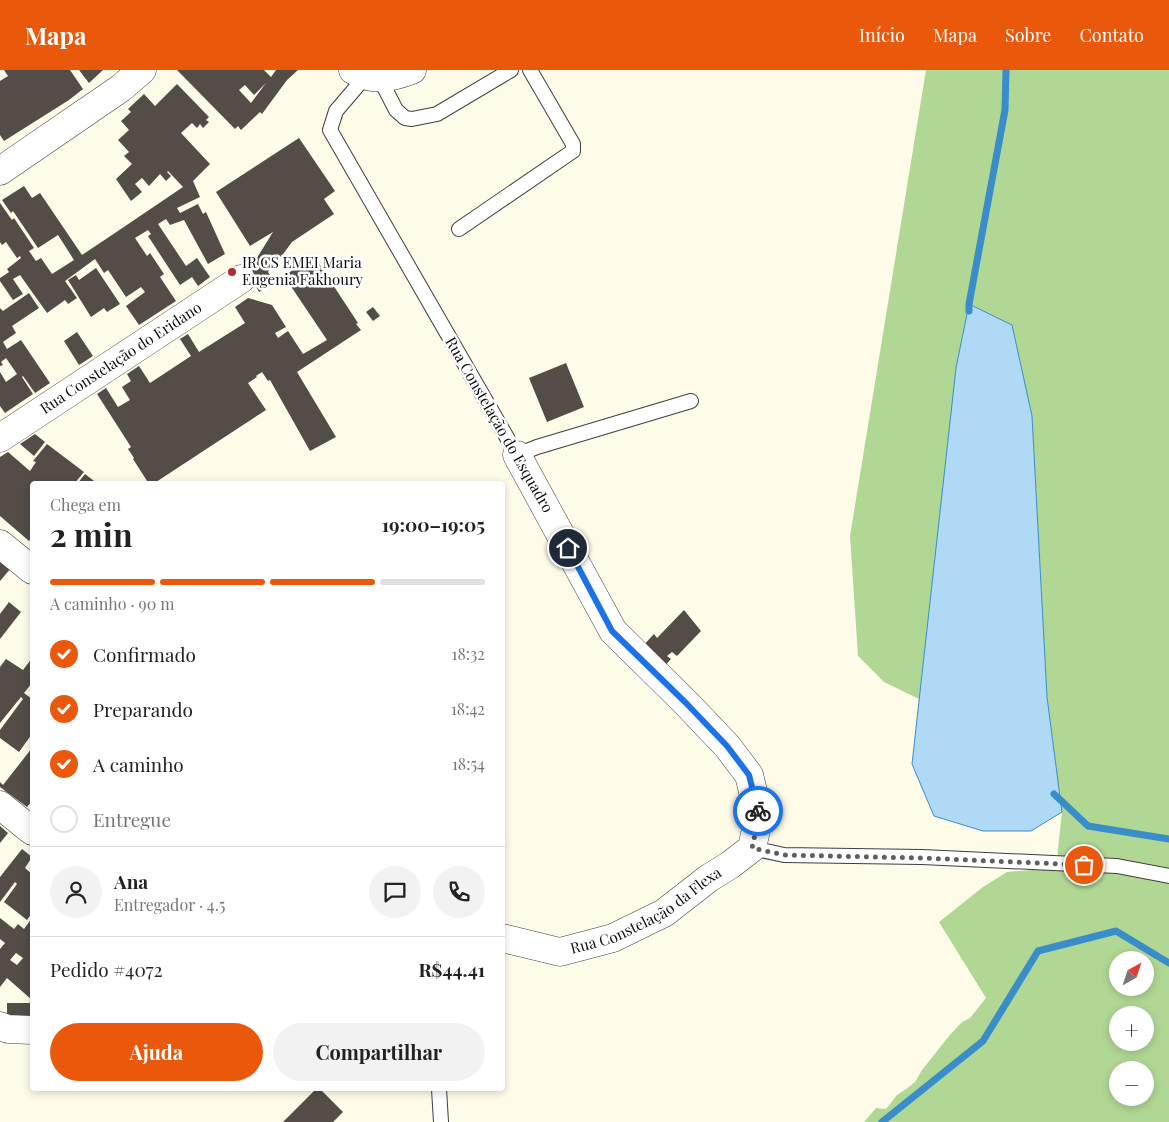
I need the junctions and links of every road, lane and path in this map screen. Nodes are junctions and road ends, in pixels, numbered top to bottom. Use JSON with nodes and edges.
{"nodes":[{"id":1,"x":142,"y":70,"type":"edge"},
{"id":2,"x":412,"y":70,"type":"edge"},
{"id":3,"x":511,"y":70,"type":"edge"},
{"id":4,"x":530,"y":70,"type":"edge"},
{"id":5,"x":366,"y":75,"type":"edge"},
{"id":6,"x":0,"y":171,"type":"edge"},
{"id":7,"x":459,"y":229,"type":"dead end"},
{"id":8,"x":241,"y":279,"type":"dead end"},
{"id":9,"x":691,"y":401,"type":"dead end"},
{"id":10,"x":0,"y":438,"type":"edge"},
{"id":11,"x":517,"y":455,"type":"junction"},
{"id":12,"x":0,"y":544,"type":"edge"},
{"id":13,"x":30,"y":568,"type":"edge"},
{"id":14,"x":0,"y":805,"type":"edge"},
{"id":15,"x":30,"y":829,"type":"edge"},
{"id":16,"x":752,"y":848,"type":"junction"},
{"id":17,"x":1169,"y":876,"type":"edge"},
{"id":18,"x":505,"y":939,"type":"edge"},
{"id":19,"x":0,"y":1026,"type":"edge"},
{"id":20,"x":30,"y":1030,"type":"edge"},
{"id":21,"x":439,"y":1091,"type":"edge"},
{"id":22,"x":441,"y":1122,"type":"edge"}],
"edges":[{"from":1,"to":6,"type":"street"},
{"from":2,"to":5,"type":"street"},
{"from":3,"to":5,"type":"lane"},
{"from":4,"to":7,"type":"lane"},
{"from":5,"to":11,"type":"lane","name":"Rua Constelação do Esquadro"},
{"from":8,"to":10,"type":"street","name":"Rua Constelação do Eridano"},
{"from":9,"to":11,"type":"lane"},
{"from":11,"to":16,"type":"street","name":"Rua Constelação do Esquadro"},
{"from":12,"to":13,"type":"street"},
{"from":14,"to":15,"type":"street"},
{"from":16,"to":17,"type":"lane"},
{"from":16,"to":18,"type":"street","name":"Rua Constelação da Flexa"},
{"from":19,"to":20,"type":"street"},
{"from":21,"to":22,"type":"lane"}]}
